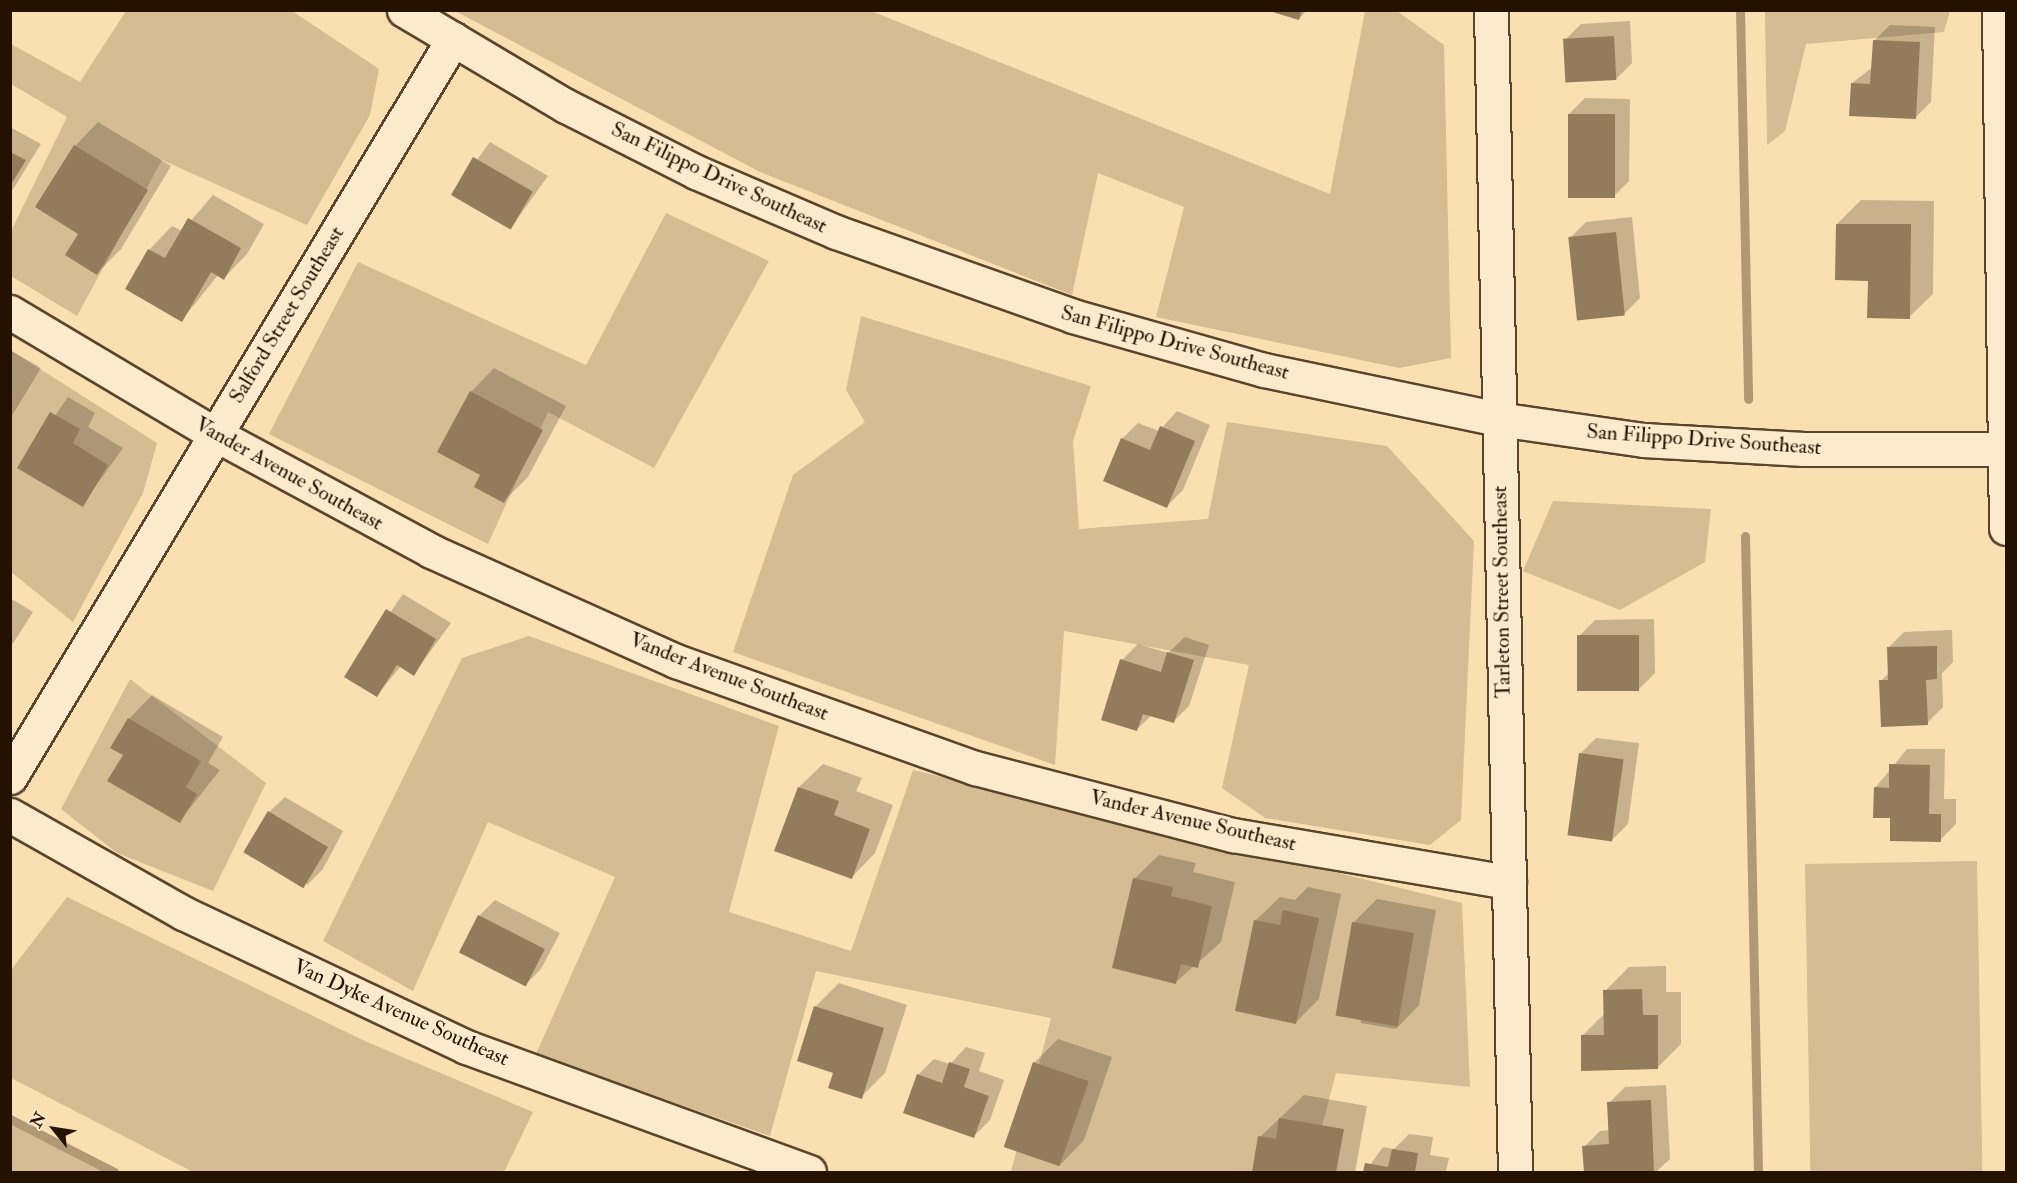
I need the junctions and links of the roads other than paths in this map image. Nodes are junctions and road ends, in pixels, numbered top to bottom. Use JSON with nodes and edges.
{"nodes":[{"id":1,"x":404,"y":10,"type":"edge"},
{"id":2,"x":1491,"y":10,"type":"edge"},
{"id":3,"x":1999,"y":10,"type":"edge"},
{"id":4,"x":453,"y":39,"type":"junction"},
{"id":5,"x":10,"y":312,"type":"edge"},
{"id":6,"x":1498,"y":419,"type":"junction"},
{"id":7,"x":215,"y":434,"type":"junction"},
{"id":8,"x":2006,"y":450,"type":"edge"},
{"id":9,"x":2007,"y":528,"type":"edge"},
{"id":10,"x":10,"y":777,"type":"edge"},
{"id":11,"x":10,"y":815,"type":"edge"},
{"id":12,"x":1509,"y":882,"type":"junction"},
{"id":13,"x":809,"y":1173,"type":"edge"},
{"id":14,"x":1515,"y":1173,"type":"edge"}],
"edges":[{"from":1,"to":4,"type":"street","name":"San Filippo Drive Southeast"},
{"from":2,"to":6,"type":"street","name":"Tarleton Street Southeast"},
{"from":3,"to":8,"type":"street"},
{"from":4,"to":6,"type":"street","name":"San Filippo Drive Southeast"},
{"from":4,"to":7,"type":"street","name":"Salford Street Southeast"},
{"from":5,"to":7,"type":"street","name":"Vander Avenue Southeast"},
{"from":6,"to":8,"type":"street","name":"San Filippo Drive Southeast"},
{"from":6,"to":12,"type":"street","name":"Tarleton Street Southeast"},
{"from":7,"to":10,"type":"street","name":"Salford Street Southeast"},
{"from":7,"to":12,"type":"street","name":"Vander Avenue Southeast"},
{"from":8,"to":9,"type":"street"},
{"from":11,"to":13,"type":"street","name":"Van Dyke Avenue Southeast"},
{"from":12,"to":14,"type":"street","name":"Tarleton Street Southeast"}]}
